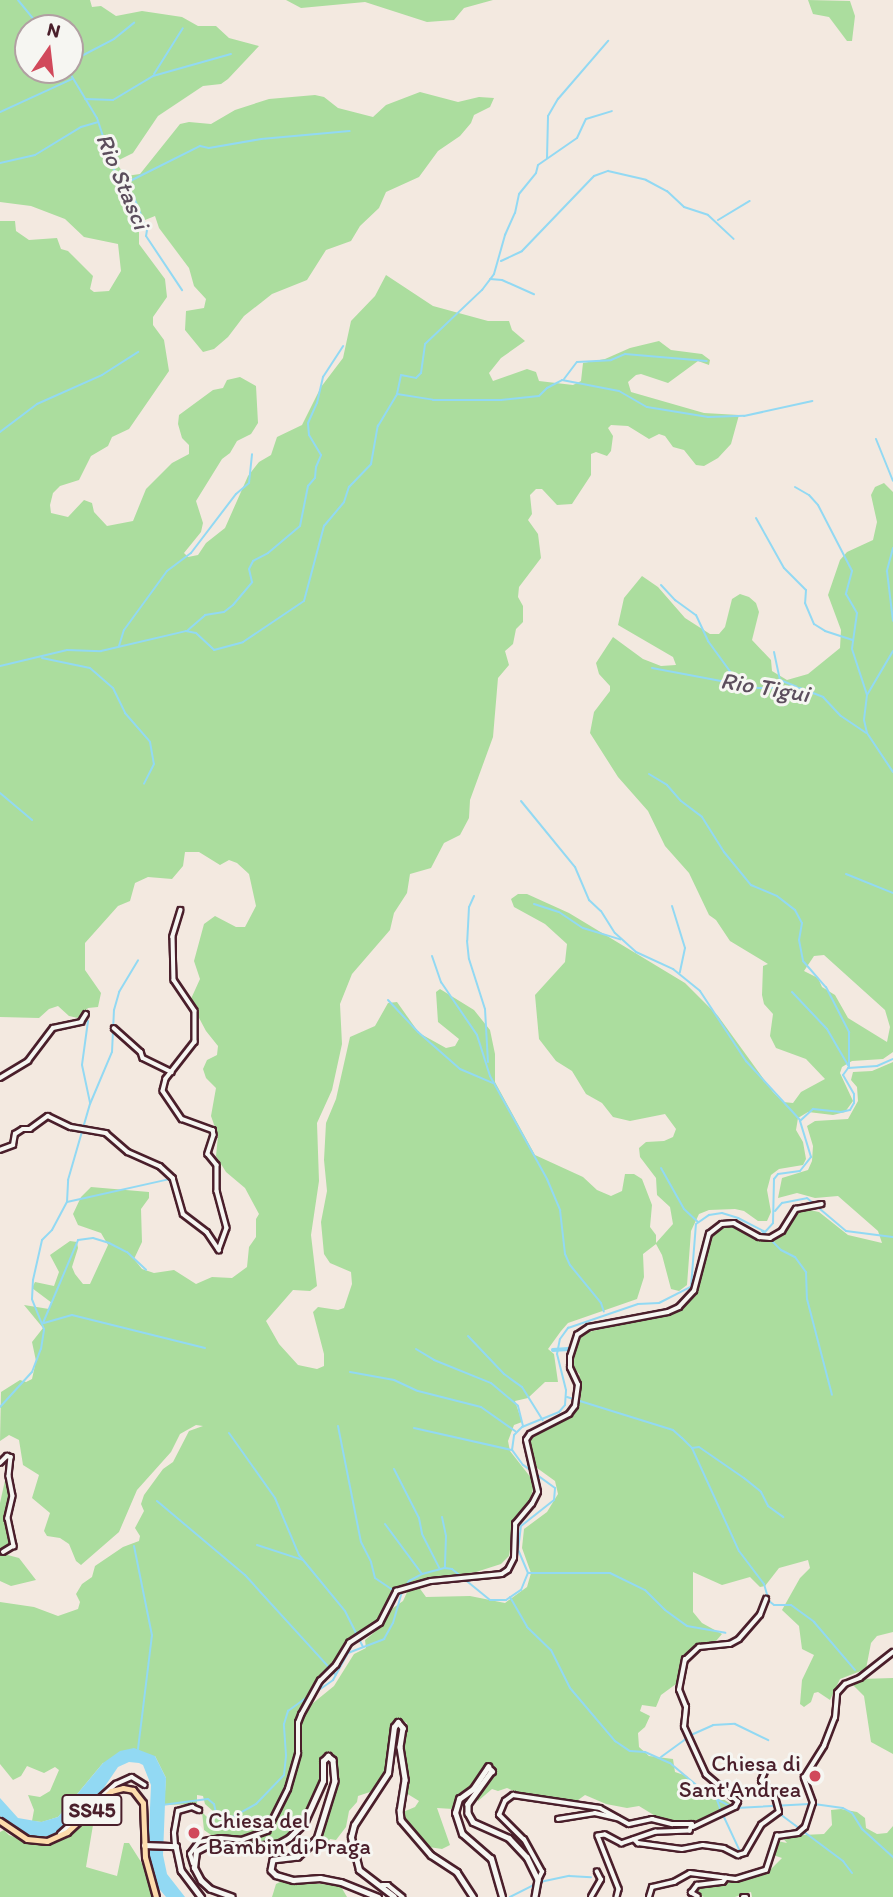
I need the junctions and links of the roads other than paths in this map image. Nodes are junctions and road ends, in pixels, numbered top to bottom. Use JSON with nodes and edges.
{"nodes":[{"id":1,"x":181,"y":910,"type":"dead end"},
{"id":2,"x":86,"y":1014,"type":"dead end"},
{"id":3,"x":114,"y":1028,"type":"dead end"},
{"id":4,"x":172,"y":1072,"type":"junction"},
{"id":5,"x":0,"y":1078,"type":"edge"},
{"id":6,"x":0,"y":1150,"type":"edge"},
{"id":7,"x":822,"y":1204,"type":"dead end"},
{"id":8,"x":0,"y":1463,"type":"edge"},
{"id":9,"x":4,"y":1552,"type":"dead end"},
{"id":10,"x":766,"y":1599,"type":"dead end"},
{"id":11,"x":893,"y":1653,"type":"edge"},
{"id":12,"x":767,"y":1767,"type":"dead end"},
{"id":13,"x":145,"y":1785,"type":"dead end"},
{"id":14,"x":199,"y":1810,"type":"dead end"},
{"id":15,"x":558,"y":1819,"type":"dead end"},
{"id":16,"x":618,"y":1819,"type":"junction"},
{"id":17,"x":0,"y":1821,"type":"edge"},
{"id":18,"x":693,"y":1827,"type":"junction"},
{"id":19,"x":56,"y":1838,"type":"junction"},
{"id":20,"x":634,"y":1839,"type":"junction"},
{"id":21,"x":145,"y":1845,"type":"junction"},
{"id":22,"x":174,"y":1845,"type":"junction"},
{"id":23,"x":194,"y":1864,"type":"junction"},
{"id":24,"x":597,"y":1872,"type":"dead end"},
{"id":25,"x":726,"y":1878,"type":"junction"},
{"id":26,"x":538,"y":1882,"type":"junction"},
{"id":27,"x":382,"y":1885,"type":"junction"},
{"id":28,"x":156,"y":1897,"type":"edge"},
{"id":29,"x":201,"y":1897,"type":"edge"},
{"id":30,"x":232,"y":1897,"type":"edge"},
{"id":31,"x":379,"y":1897,"type":"edge"},
{"id":32,"x":394,"y":1897,"type":"edge"},
{"id":33,"x":403,"y":1897,"type":"edge"},
{"id":34,"x":474,"y":1897,"type":"edge"},
{"id":35,"x":502,"y":1897,"type":"edge"},
{"id":36,"x":535,"y":1897,"type":"edge"},
{"id":37,"x":591,"y":1897,"type":"edge"},
{"id":38,"x":617,"y":1897,"type":"edge"},
{"id":39,"x":649,"y":1897,"type":"edge"},
{"id":40,"x":698,"y":1897,"type":"edge"}],
"edges":[{"from":1,"to":4,"type":"street"},
{"from":2,"to":5,"type":"street"},
{"from":3,"to":4,"type":"street"},
{"from":4,"to":6,"type":"street"},
{"from":7,"to":23,"type":"street"},
{"from":8,"to":9,"type":"street"},
{"from":10,"to":18,"type":"street"},
{"from":11,"to":25,"type":"street"},
{"from":12,"to":20,"type":"street"},
{"from":13,"to":19,"type":"street"},
{"from":14,"to":22,"type":"street"},
{"from":15,"to":16,"type":"street"},
{"from":16,"to":18,"type":"street"},
{"from":16,"to":26,"type":"street"},
{"from":17,"to":19,"type":"main road","number":"SS45"},
{"from":18,"to":20,"type":"street"},
{"from":19,"to":21,"type":"main road","number":"SS45"},
{"from":20,"to":38,"type":"street"},
{"from":21,"to":22,"type":"main road"},
{"from":21,"to":28,"type":"main road","number":"SS45"},
{"from":22,"to":29,"type":"main road"},
{"from":23,"to":30,"type":"main road"},
{"from":23,"to":31,"type":"main road"},
{"from":24,"to":37,"type":"street"},
{"from":25,"to":39,"type":"street"},
{"from":25,"to":40,"type":"street"},
{"from":26,"to":35,"type":"main road"},
{"from":26,"to":36,"type":"main road"},
{"from":27,"to":32,"type":"main road"},
{"from":27,"to":33,"type":"street"},
{"from":27,"to":34,"type":"main road"}]}
